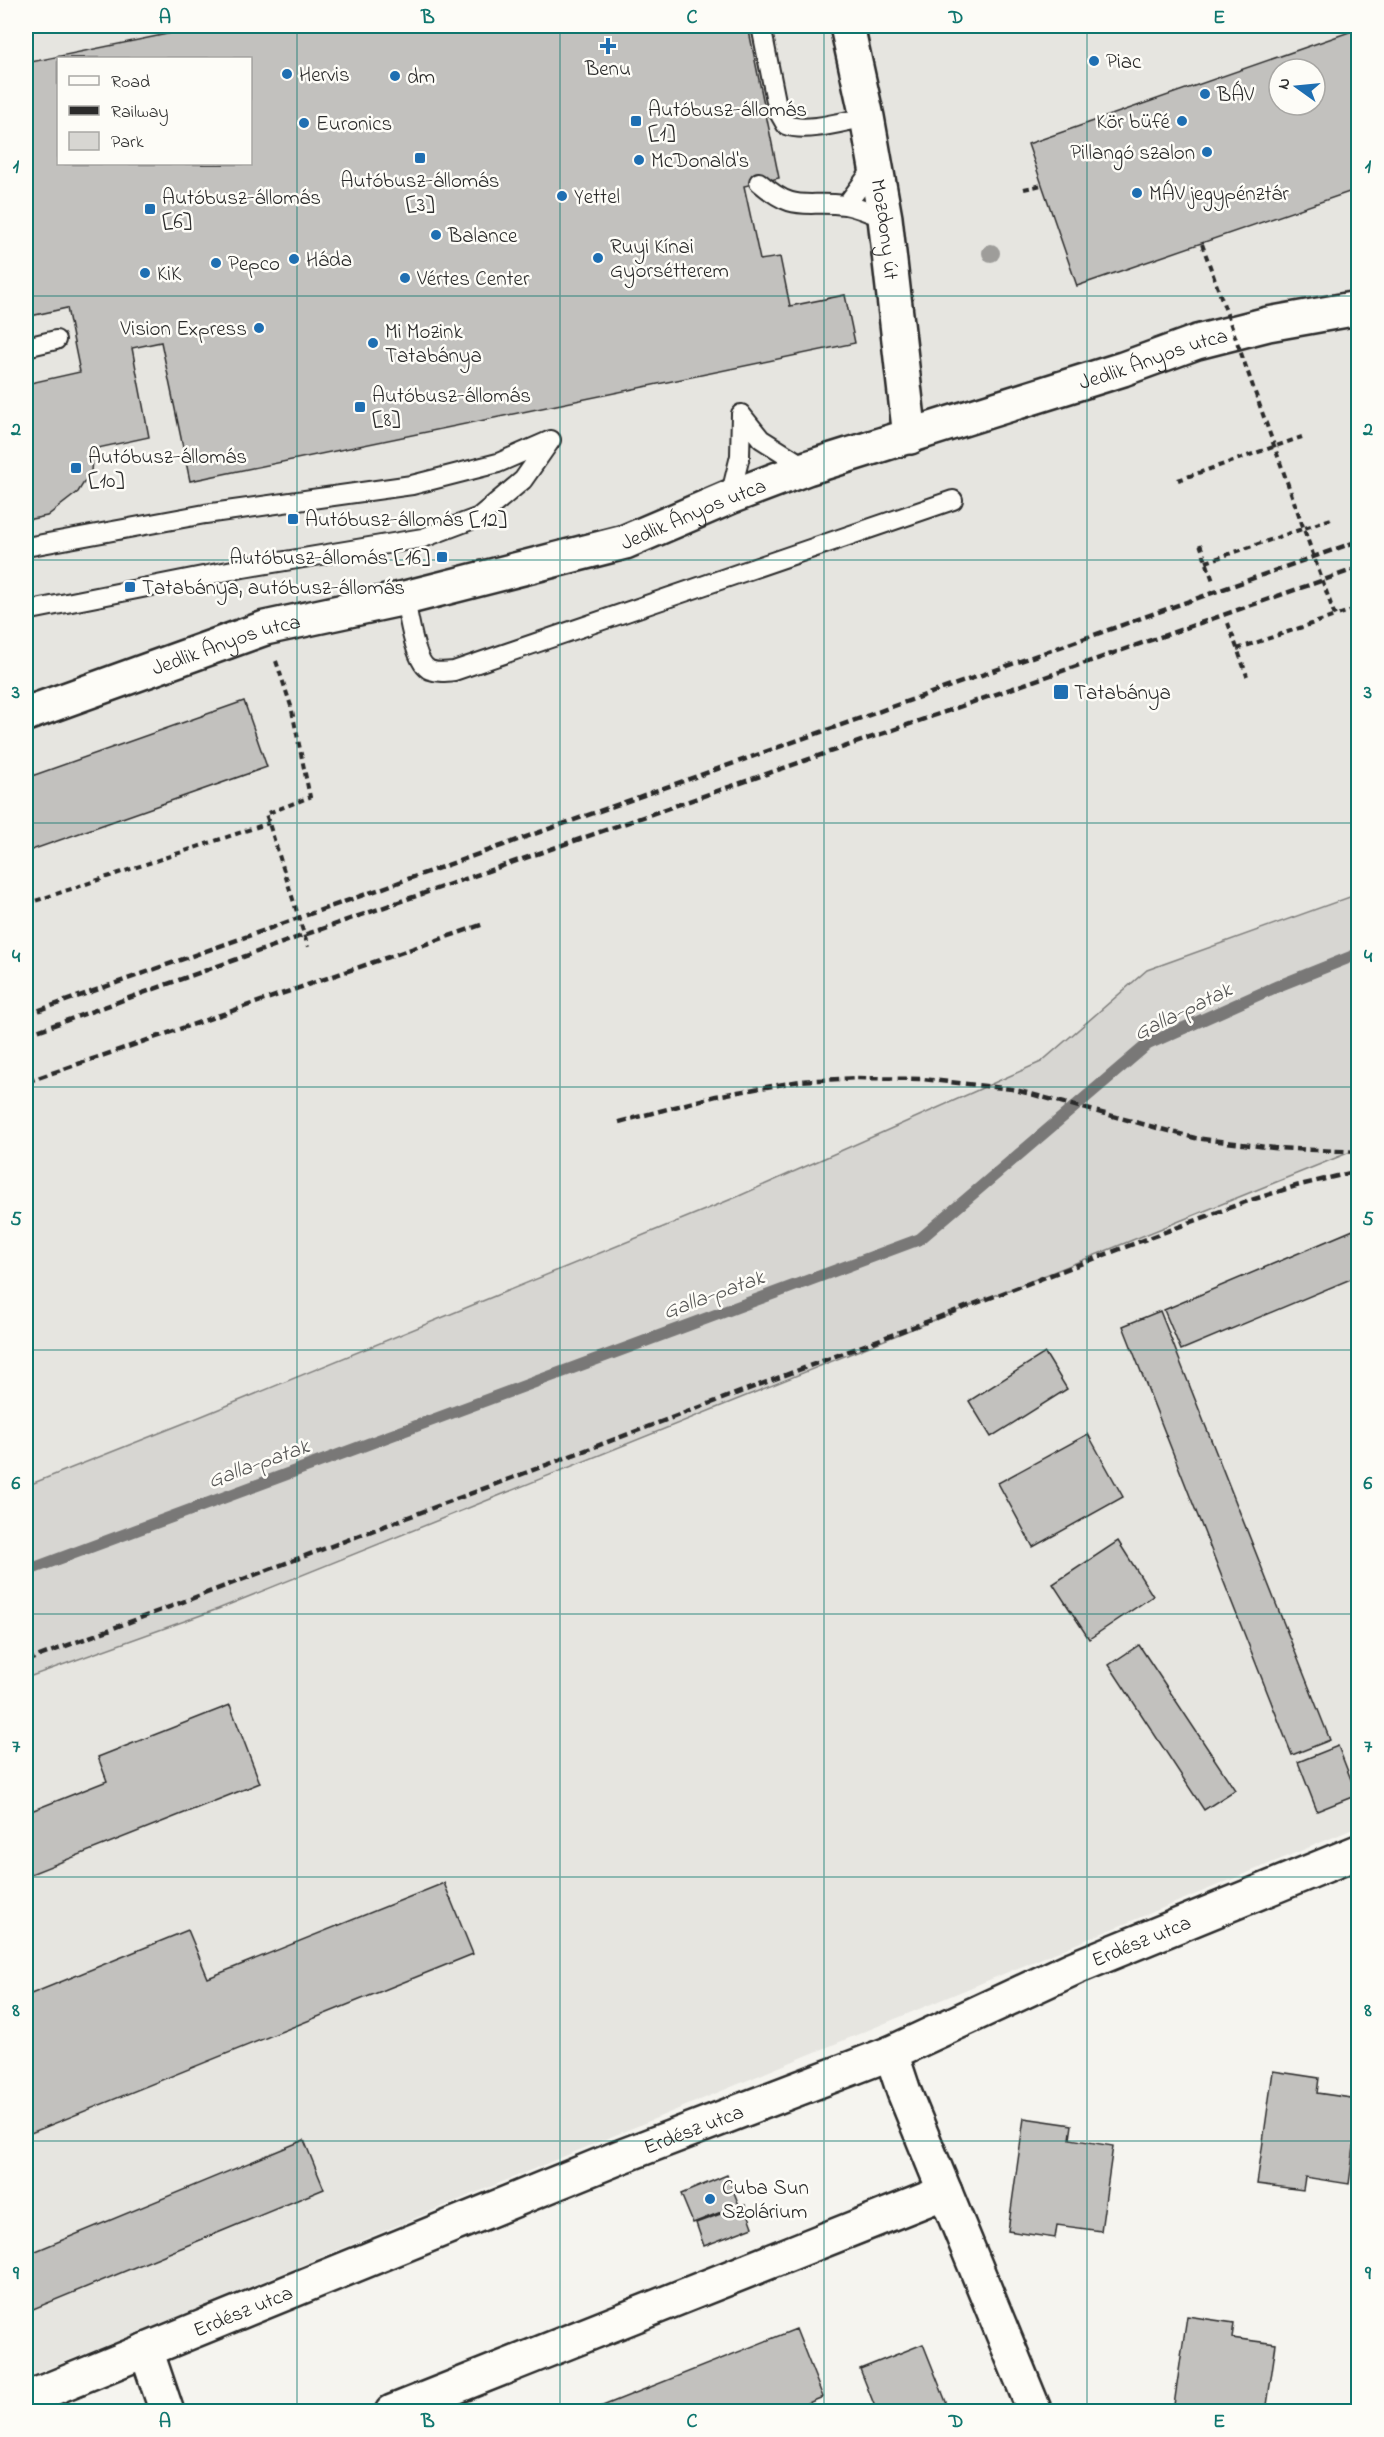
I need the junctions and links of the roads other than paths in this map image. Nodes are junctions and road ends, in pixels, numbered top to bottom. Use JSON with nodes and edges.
{"nodes":[{"id":1,"x":761,"y":26,"type":"edge"},
{"id":2,"x":847,"y":26,"type":"edge"},
{"id":3,"x":867,"y":117,"type":"junction"},
{"id":4,"x":876,"y":164,"type":"junction"},
{"id":5,"x":759,"y":182,"type":"dead end"},
{"id":6,"x":846,"y":205,"type":"junction"},
{"id":7,"x":885,"y":218,"type":"junction"},
{"id":8,"x":1359,"y":308,"type":"edge"},
{"id":9,"x":56,"y":340,"type":"dead end"},
{"id":10,"x":26,"y":347,"type":"edge"},
{"id":11,"x":910,"y":437,"type":"junction"},
{"id":12,"x":807,"y":468,"type":"junction"},
{"id":13,"x":730,"y":497,"type":"junction"},
{"id":14,"x":953,"y":500,"type":"dead end"},
{"id":15,"x":26,"y":547,"type":"edge"},
{"id":16,"x":405,"y":598,"type":"junction"},
{"id":17,"x":26,"y":611,"type":"edge"},
{"id":18,"x":26,"y":714,"type":"edge"},
{"id":19,"x":1359,"y":1852,"type":"edge"},
{"id":20,"x":891,"y":2053,"type":"junction"},
{"id":21,"x":945,"y":2192,"type":"junction"},
{"id":22,"x":146,"y":2350,"type":"junction"},
{"id":23,"x":26,"y":2399,"type":"edge"},
{"id":24,"x":167,"y":2412,"type":"edge"},
{"id":25,"x":392,"y":2412,"type":"edge"},
{"id":26,"x":1035,"y":2412,"type":"edge"}],
"edges":[{"from":1,"to":3,"type":"lane"},
{"from":2,"to":3,"type":"street","name":"Mozdony út"},
{"from":3,"to":4,"type":"street","name":"Mozdony út"},
{"from":4,"to":6,"type":"lane"},
{"from":4,"to":7,"type":"street","name":"Mozdony út"},
{"from":5,"to":6,"type":"lane"},
{"from":6,"to":7,"type":"lane"},
{"from":7,"to":11,"type":"street","name":"Mozdony út"},
{"from":8,"to":11,"type":"street","name":"Jedlik Ányos utca"},
{"from":9,"to":10,"type":"lane"},
{"from":11,"to":12,"type":"street","name":"Jedlik Ányos utca"},
{"from":12,"to":13,"type":"street","name":"Jedlik Ányos utca"},
{"from":12,"to":13,"type":"lane"},
{"from":13,"to":16,"type":"street","name":"Jedlik Ányos utca"},
{"from":14,"to":16,"type":"lane"},
{"from":15,"to":17,"type":"lane"},
{"from":16,"to":18,"type":"street","name":"Jedlik Ányos utca"},
{"from":19,"to":20,"type":"street","name":"Erdész utca"},
{"from":20,"to":21,"type":"street"},
{"from":20,"to":22,"type":"street","name":"Erdész utca"},
{"from":21,"to":25,"type":"street"},
{"from":21,"to":26,"type":"street"},
{"from":22,"to":23,"type":"street","name":"Erdész utca"},
{"from":22,"to":24,"type":"street"}]}
